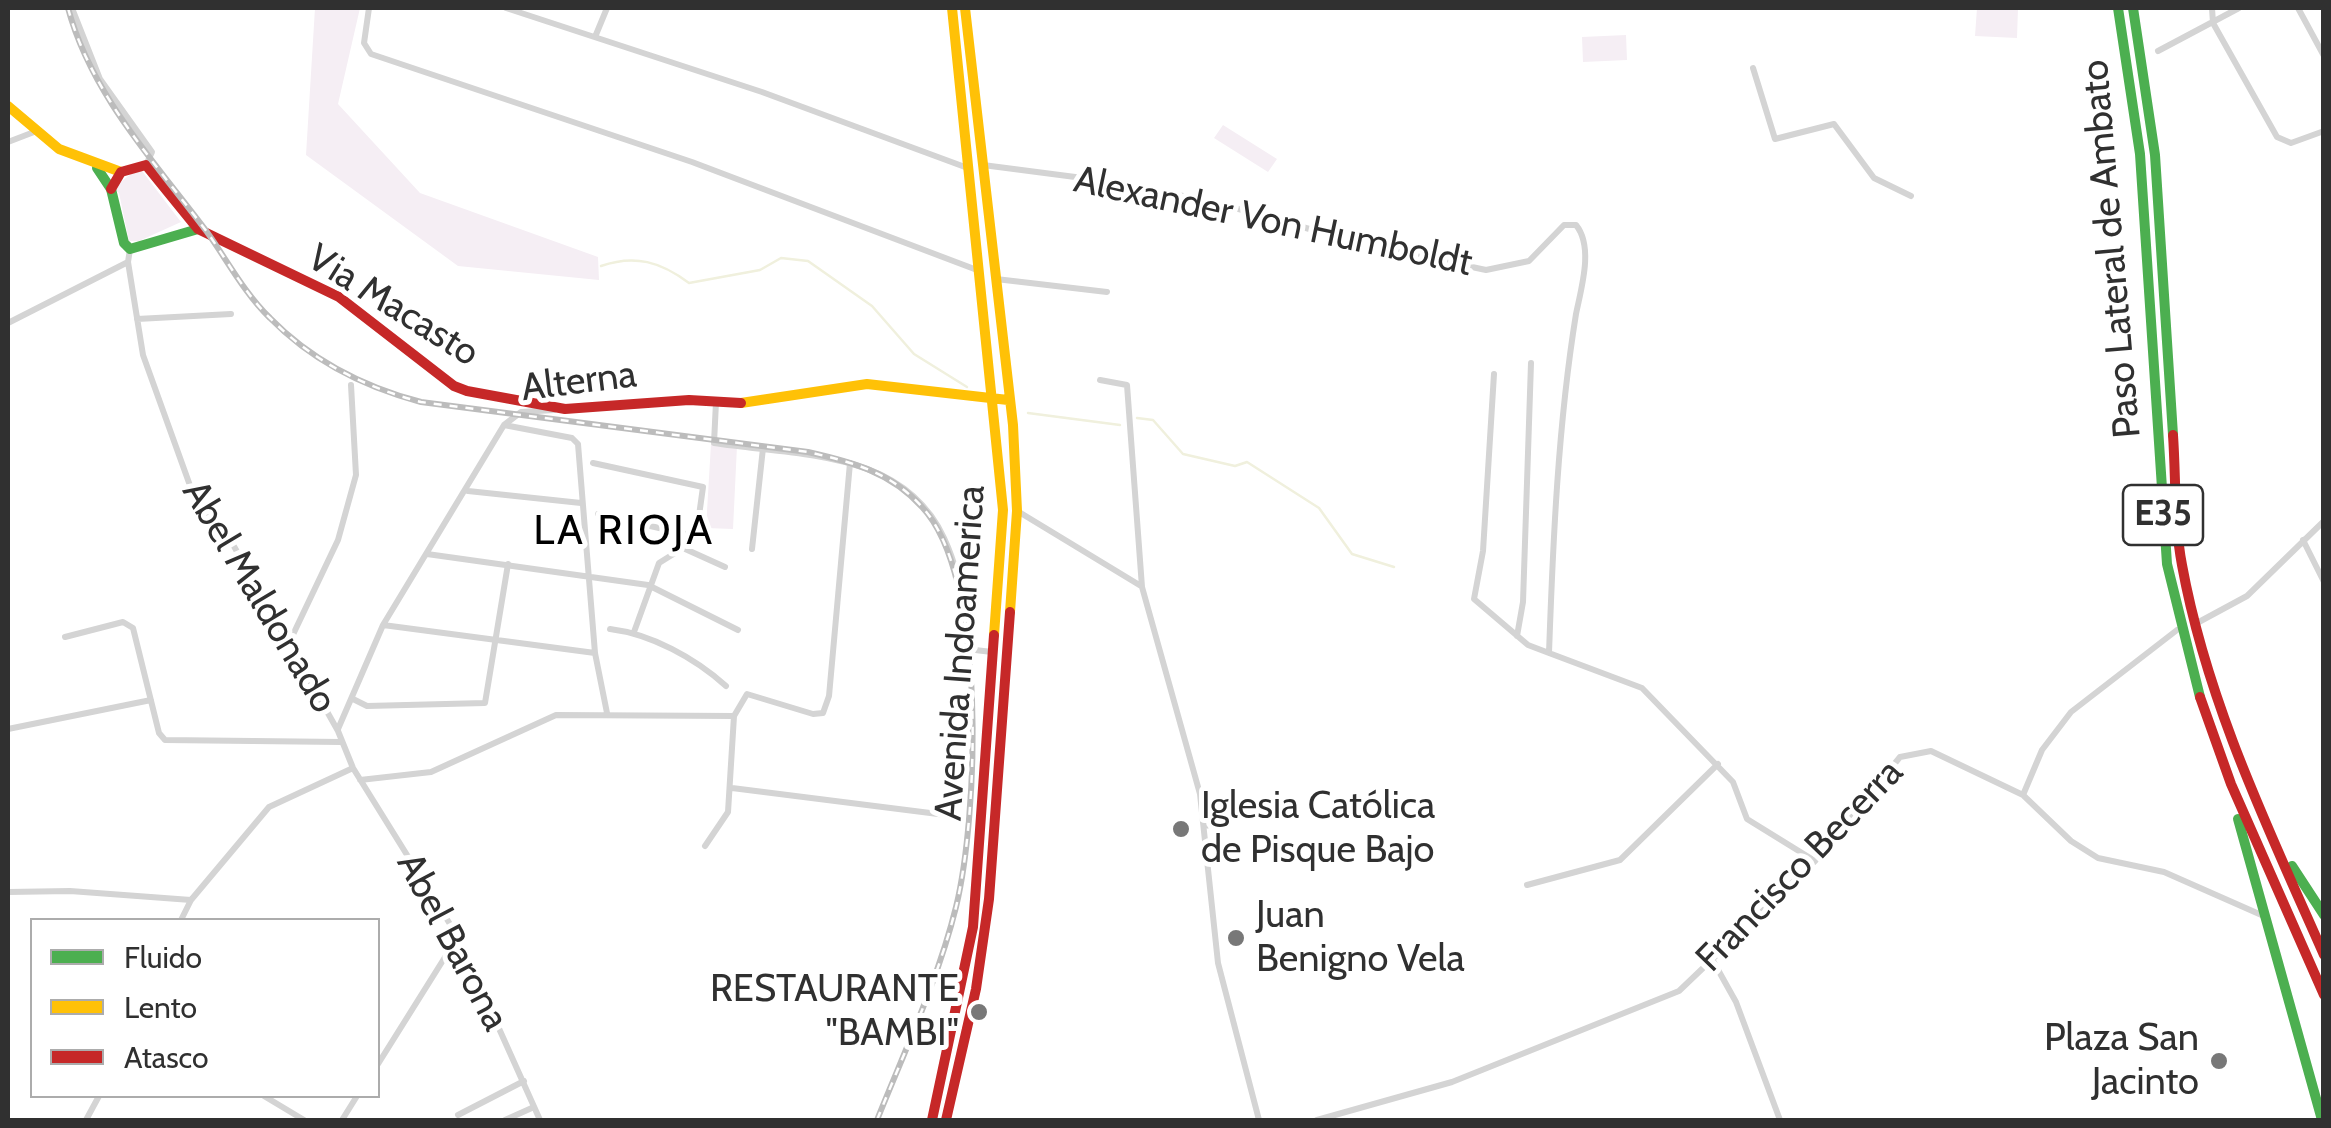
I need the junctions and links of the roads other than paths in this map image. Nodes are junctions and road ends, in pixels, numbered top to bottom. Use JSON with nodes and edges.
{"nodes":[{"id":1,"x":72,"y":8,"type":"edge"},
{"id":2,"x":369,"y":8,"type":"edge"},
{"id":3,"x":506,"y":8,"type":"edge"},
{"id":4,"x":607,"y":8,"type":"edge"},
{"id":5,"x":952,"y":8,"type":"edge"},
{"id":6,"x":965,"y":8,"type":"edge"},
{"id":7,"x":2118,"y":8,"type":"edge"},
{"id":8,"x":2134,"y":8,"type":"edge"},
{"id":9,"x":2213,"y":8,"type":"edge"},
{"id":10,"x":2240,"y":8,"type":"edge"},
{"id":11,"x":2298,"y":8,"type":"edge"},
{"id":12,"x":2213,"y":23,"type":"junction"},
{"id":13,"x":595,"y":36,"type":"junction"},
{"id":14,"x":2158,"y":51,"type":"dead end"},
{"id":15,"x":2324,"y":56,"type":"edge"},
{"id":16,"x":1753,"y":68,"type":"dead end"},
{"id":17,"x":8,"y":106,"type":"edge"},
{"id":18,"x":2324,"y":131,"type":"edge"},
{"id":19,"x":34,"y":132,"type":"junction"},
{"id":20,"x":8,"y":142,"type":"edge"},
{"id":21,"x":146,"y":165,"type":"junction"},
{"id":22,"x":981,"y":165,"type":"junction"},
{"id":23,"x":964,"y":166,"type":"junction"},
{"id":24,"x":97,"y":168,"type":"junction"},
{"id":25,"x":121,"y":172,"type":"junction"},
{"id":26,"x":110,"y":189,"type":"junction"},
{"id":27,"x":1911,"y":196,"type":"dead end"},
{"id":28,"x":190,"y":218,"type":"junction"},
{"id":29,"x":198,"y":229,"type":"junction"},
{"id":30,"x":180,"y":235,"type":"junction"},
{"id":31,"x":130,"y":250,"type":"junction"},
{"id":32,"x":128,"y":262,"type":"junction"},
{"id":33,"x":977,"y":270,"type":"junction"},
{"id":34,"x":994,"y":278,"type":"junction"},
{"id":35,"x":1107,"y":292,"type":"dead end"},
{"id":36,"x":231,"y":314,"type":"dead end"},
{"id":37,"x":137,"y":319,"type":"junction"},
{"id":38,"x":8,"y":323,"type":"edge"},
{"id":39,"x":1531,"y":364,"type":"dead end"},
{"id":40,"x":1494,"y":374,"type":"dead end"},
{"id":41,"x":1100,"y":380,"type":"dead end"},
{"id":42,"x":351,"y":385,"type":"dead end"},
{"id":43,"x":993,"y":399,"type":"junction"},
{"id":44,"x":1008,"y":400,"type":"junction"},
{"id":45,"x":716,"y":402,"type":"junction"},
{"id":46,"x":565,"y":410,"type":"junction"},
{"id":47,"x":504,"y":426,"type":"junction"},
{"id":48,"x":763,"y":448,"type":"junction"},
{"id":49,"x":593,"y":463,"type":"dead end"},
{"id":50,"x":850,"y":463,"type":"junction"},
{"id":51,"x":468,"y":491,"type":"junction"},
{"id":52,"x":581,"y":504,"type":"junction"},
{"id":53,"x":1003,"y":510,"type":"junction"},
{"id":54,"x":1017,"y":511,"type":"junction"},
{"id":55,"x":598,"y":514,"type":"dead end"},
{"id":56,"x":2324,"y":520,"type":"edge"},
{"id":57,"x":694,"y":536,"type":"junction"},
{"id":58,"x":2303,"y":539,"type":"junction"},
{"id":59,"x":682,"y":548,"type":"junction"},
{"id":60,"x":752,"y":548,"type":"dead end"},
{"id":61,"x":427,"y":554,"type":"junction"},
{"id":62,"x":508,"y":564,"type":"junction"},
{"id":63,"x":725,"y":567,"type":"dead end"},
{"id":64,"x":588,"y":574,"type":"junction"},
{"id":65,"x":998,"y":582,"type":"junction"},
{"id":66,"x":2324,"y":582,"type":"edge"},
{"id":67,"x":1012,"y":584,"type":"junction"},
{"id":68,"x":648,"y":585,"type":"junction"},
{"id":69,"x":1142,"y":587,"type":"junction"},
{"id":70,"x":2192,"y":625,"type":"junction"},
{"id":71,"x":383,"y":626,"type":"junction"},
{"id":72,"x":610,"y":629,"type":"dead end"},
{"id":73,"x":738,"y":630,"type":"dead end"},
{"id":74,"x":2177,"y":630,"type":"junction"},
{"id":75,"x":634,"y":632,"type":"junction"},
{"id":76,"x":65,"y":637,"type":"dead end"},
{"id":77,"x":1517,"y":637,"type":"junction"},
{"id":78,"x":494,"y":640,"type":"junction"},
{"id":79,"x":289,"y":642,"type":"junction"},
{"id":80,"x":992,"y":652,"type":"junction"},
{"id":81,"x":595,"y":653,"type":"junction"},
{"id":82,"x":1549,"y":653,"type":"junction"},
{"id":83,"x":726,"y":686,"type":"dead end"},
{"id":84,"x":353,"y":699,"type":"junction"},
{"id":85,"x":151,"y":700,"type":"junction"},
{"id":86,"x":2216,"y":704,"type":"junction"},
{"id":87,"x":607,"y":714,"type":"junction"},
{"id":88,"x":734,"y":716,"type":"junction"},
{"id":89,"x":8,"y":729,"type":"edge"},
{"id":90,"x":338,"y":730,"type":"junction"},
{"id":91,"x":2212,"y":740,"type":"junction"},
{"id":92,"x":341,"y":742,"type":"junction"},
{"id":93,"x":1718,"y":764,"type":"junction"},
{"id":94,"x":353,"y":768,"type":"junction"},
{"id":95,"x":360,"y":780,"type":"junction"},
{"id":96,"x":732,"y":788,"type":"junction"},
{"id":97,"x":2023,"y":795,"type":"junction"},
{"id":98,"x":1284,"y":807,"type":"dead end"},
{"id":99,"x":954,"y":816,"type":"dead end"},
{"id":100,"x":1206,"y":826,"type":"junction"},
{"id":101,"x":704,"y":846,"type":"dead end"},
{"id":102,"x":1815,"y":861,"type":"junction"},
{"id":103,"x":1527,"y":886,"type":"dead end"},
{"id":104,"x":8,"y":892,"type":"edge"},
{"id":105,"x":191,"y":900,"type":"junction"},
{"id":106,"x":2324,"y":915,"type":"edge"},
{"id":107,"x":2266,"y":917,"type":"junction"},
{"id":108,"x":182,"y":918,"type":"edge"},
{"id":109,"x":458,"y":937,"type":"junction"},
{"id":110,"x":2324,"y":955,"type":"edge"},
{"id":111,"x":1712,"y":959,"type":"junction"},
{"id":112,"x":2324,"y":996,"type":"edge"},
{"id":113,"x":380,"y":1061,"type":"edge"},
{"id":114,"x":524,"y":1081,"type":"junction"},
{"id":115,"x":99,"y":1098,"type":"edge"},
{"id":116,"x":267,"y":1098,"type":"edge"},
{"id":117,"x":534,"y":1107,"type":"junction"},
{"id":118,"x":458,"y":1115,"type":"dead end"},
{"id":119,"x":86,"y":1120,"type":"edge"},
{"id":120,"x":304,"y":1120,"type":"edge"},
{"id":121,"x":505,"y":1120,"type":"edge"},
{"id":122,"x":540,"y":1120,"type":"edge"},
{"id":123,"x":932,"y":1120,"type":"edge"},
{"id":124,"x":946,"y":1120,"type":"edge"},
{"id":125,"x":1259,"y":1120,"type":"edge"},
{"id":126,"x":1317,"y":1120,"type":"edge"},
{"id":127,"x":1780,"y":1120,"type":"edge"},
{"id":128,"x":2322,"y":1120,"type":"edge"}],
"edges":[{"from":1,"to":21,"type":"street"},
{"from":2,"to":33,"type":"street"},
{"from":3,"to":13,"type":"street"},
{"from":4,"to":13,"type":"street"},
{"from":5,"to":23,"type":"main road","name":"Avenida Indoamerica"},
{"from":6,"to":22,"type":"main road","name":"Avenida Indoamerica"},
{"from":7,"to":74,"type":"main road","name":"Paso Lateral de Ambato","number":"E35"},
{"from":8,"to":70,"type":"main road","name":"Paso Lateral de Ambato","number":"E35"},
{"from":9,"to":12,"type":"street"},
{"from":10,"to":12,"type":"street"},
{"from":11,"to":15,"type":"street"},
{"from":12,"to":14,"type":"street"},
{"from":12,"to":18,"type":"street"},
{"from":13,"to":23,"type":"street"},
{"from":16,"to":27,"type":"street"},
{"from":17,"to":19,"type":"main road"},
{"from":19,"to":20,"type":"street"},
{"from":19,"to":24,"type":"main road"},
{"from":21,"to":25,"type":"main road"},
{"from":21,"to":28,"type":"main road","name":"Via Macasto"},
{"from":22,"to":34,"type":"main road","name":"Avenida Indoamerica"},
{"from":22,"to":82,"type":"street","name":"Alexander Von Humboldt"},
{"from":23,"to":33,"type":"main road","name":"Avenida Indoamerica"},
{"from":24,"to":25,"type":"main road"},
{"from":24,"to":26,"type":"main road"},
{"from":25,"to":26,"type":"main road"},
{"from":26,"to":31,"type":"main road"},
{"from":28,"to":29,"type":"main road","name":"Via Macasto"},
{"from":28,"to":30,"type":"main road"},
{"from":29,"to":30,"type":"main road"},
{"from":29,"to":46,"type":"main road","name":"Via Macasto"},
{"from":30,"to":31,"type":"main road"},
{"from":31,"to":32,"type":"street","name":"Abel Maldonado"},
{"from":32,"to":37,"type":"street","name":"Abel Maldonado"},
{"from":32,"to":38,"type":"street"},
{"from":33,"to":43,"type":"main road","name":"Avenida Indoamerica"},
{"from":34,"to":35,"type":"street"},
{"from":34,"to":44,"type":"main road","name":"Avenida Indoamerica"},
{"from":36,"to":37,"type":"street"},
{"from":37,"to":79,"type":"street","name":"Abel Maldonado"},
{"from":39,"to":77,"type":"street"},
{"from":40,"to":77,"type":"street"},
{"from":41,"to":69,"type":"street"},
{"from":42,"to":79,"type":"street"},
{"from":43,"to":44,"type":"main road","name":"Alterna"},
{"from":43,"to":45,"type":"main road","name":"Alterna"},
{"from":43,"to":53,"type":"main road","name":"Avenida Indoamerica"},
{"from":44,"to":54,"type":"main road","name":"Avenida Indoamerica"},
{"from":45,"to":46,"type":"main road","name":"Alterna"},
{"from":45,"to":48,"type":"street"},
{"from":46,"to":47,"type":"street","name":"Alterna"},
{"from":47,"to":51,"type":"street","name":"Alterna"},
{"from":47,"to":52,"type":"street"},
{"from":48,"to":50,"type":"street"},
{"from":48,"to":60,"type":"street"},
{"from":49,"to":57,"type":"street"},
{"from":50,"to":80,"type":"street"},
{"from":50,"to":88,"type":"street"},
{"from":51,"to":52,"type":"street"},
{"from":51,"to":61,"type":"street","name":"Alterna"},
{"from":52,"to":64,"type":"street"},
{"from":53,"to":54,"type":"street"},
{"from":53,"to":65,"type":"main road","name":"Avenida Indoamerica"},
{"from":54,"to":67,"type":"main road","name":"Avenida Indoamerica"},
{"from":54,"to":69,"type":"street"},
{"from":55,"to":57,"type":"street"},
{"from":56,"to":58,"type":"street"},
{"from":57,"to":59,"type":"street"},
{"from":58,"to":66,"type":"street"},
{"from":58,"to":70,"type":"street"},
{"from":59,"to":63,"type":"street"},
{"from":59,"to":68,"type":"street"},
{"from":61,"to":62,"type":"street"},
{"from":61,"to":71,"type":"street","name":"Alterna"},
{"from":62,"to":64,"type":"street"},
{"from":62,"to":78,"type":"street"},
{"from":64,"to":68,"type":"street"},
{"from":64,"to":81,"type":"street"},
{"from":65,"to":67,"type":"main road"},
{"from":65,"to":80,"type":"main road","name":"Avenida Indoamerica"},
{"from":67,"to":124,"type":"main road","name":"Avenida Indoamerica"},
{"from":68,"to":73,"type":"street"},
{"from":68,"to":75,"type":"street"},
{"from":69,"to":100,"type":"street"},
{"from":70,"to":86,"type":"main road","name":"Paso Lateral de Ambato","number":"E35"},
{"from":71,"to":78,"type":"street"},
{"from":71,"to":84,"type":"street","name":"Alterna"},
{"from":72,"to":75,"type":"street"},
{"from":74,"to":91,"type":"main road","name":"Paso Lateral de Ambato","number":"E35"},
{"from":74,"to":97,"type":"street"},
{"from":75,"to":83,"type":"street"},
{"from":76,"to":85,"type":"street"},
{"from":77,"to":82,"type":"street"},
{"from":78,"to":81,"type":"street"},
{"from":78,"to":84,"type":"street"},
{"from":79,"to":90,"type":"street","name":"Abel Maldonado"},
{"from":80,"to":123,"type":"main road","name":"Avenida Indoamerica"},
{"from":81,"to":87,"type":"street"},
{"from":82,"to":93,"type":"street"},
{"from":84,"to":90,"type":"street","name":"Alterna"},
{"from":85,"to":89,"type":"street"},
{"from":85,"to":92,"type":"street"},
{"from":86,"to":106,"type":"main road"},
{"from":86,"to":110,"type":"main road","name":"Paso Lateral de Ambato","number":"E35"},
{"from":87,"to":88,"type":"street"},
{"from":87,"to":95,"type":"street"},
{"from":88,"to":96,"type":"street"},
{"from":90,"to":92,"type":"street","name":"Abel Maldonado"},
{"from":91,"to":107,"type":"main road"},
{"from":91,"to":112,"type":"main road","name":"Paso Lateral de Ambato","number":"E35"},
{"from":92,"to":94,"type":"street","name":"Abel Maldonado"},
{"from":93,"to":102,"type":"street"},
{"from":93,"to":103,"type":"street"},
{"from":94,"to":95,"type":"street","name":"Abel Barona"},
{"from":94,"to":105,"type":"street"},
{"from":95,"to":109,"type":"street","name":"Abel Barona"},
{"from":96,"to":99,"type":"street"},
{"from":96,"to":101,"type":"street"},
{"from":97,"to":102,"type":"street","name":"Francisco Becerra"},
{"from":97,"to":107,"type":"street","name":"Francisco Becerra"},
{"from":98,"to":100,"type":"street"},
{"from":100,"to":125,"type":"street"},
{"from":102,"to":111,"type":"street","name":"Francisco Becerra"},
{"from":104,"to":105,"type":"street"},
{"from":105,"to":108,"type":"street"},
{"from":107,"to":128,"type":"main road"},
{"from":109,"to":113,"type":"street"},
{"from":109,"to":114,"type":"street","name":"Abel Barona"},
{"from":111,"to":126,"type":"street","name":"Francisco Becerra"},
{"from":111,"to":127,"type":"street"},
{"from":114,"to":117,"type":"street","name":"Abel Barona"},
{"from":114,"to":118,"type":"street"},
{"from":115,"to":119,"type":"street"},
{"from":116,"to":120,"type":"street"},
{"from":117,"to":121,"type":"street"},
{"from":117,"to":122,"type":"street","name":"Abel Barona"}]}
